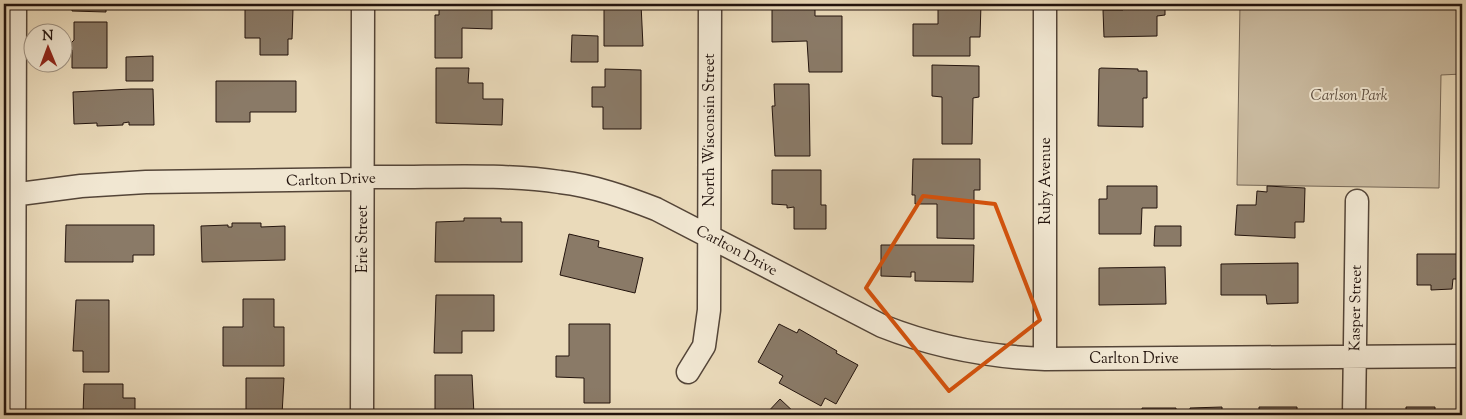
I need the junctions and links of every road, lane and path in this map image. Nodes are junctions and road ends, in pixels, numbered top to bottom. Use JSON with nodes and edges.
{"nodes":[{"id":1,"x":15,"y":4,"type":"edge"},
{"id":2,"x":363,"y":4,"type":"edge"},
{"id":3,"x":710,"y":4,"type":"edge"},
{"id":4,"x":1045,"y":4,"type":"edge"},
{"id":5,"x":363,"y":179,"type":"junction"},
{"id":6,"x":9,"y":195,"type":"edge"},
{"id":7,"x":1357,"y":201,"type":"dead end"},
{"id":8,"x":709,"y":235,"type":"junction"},
{"id":9,"x":1462,"y":356,"type":"edge"},
{"id":10,"x":1353,"y":357,"type":"junction"},
{"id":11,"x":1045,"y":359,"type":"junction"},
{"id":12,"x":688,"y":372,"type":"dead end"},
{"id":13,"x":14,"y":415,"type":"edge"},
{"id":14,"x":362,"y":415,"type":"edge"},
{"id":15,"x":1354,"y":415,"type":"edge"}],
"edges":[{"from":1,"to":6,"type":"street"},
{"from":2,"to":5,"type":"street","name":"Erie Street"},
{"from":3,"to":8,"type":"street","name":"North Wisconsin Street"},
{"from":4,"to":11,"type":"street","name":"Ruby Avenue"},
{"from":5,"to":6,"type":"street","name":"Carlton Drive"},
{"from":5,"to":8,"type":"street","name":"Carlton Drive"},
{"from":5,"to":14,"type":"street","name":"Erie Street"},
{"from":6,"to":13,"type":"street"},
{"from":7,"to":10,"type":"street","name":"Kasper Street"},
{"from":8,"to":11,"type":"street","name":"Carlton Drive"},
{"from":8,"to":12,"type":"street","name":"North Wisconsin Street"},
{"from":9,"to":10,"type":"street","name":"Carlton Drive"},
{"from":10,"to":11,"type":"street","name":"Carlton Drive"},
{"from":10,"to":15,"type":"street","name":"Kasper Street"}]}
